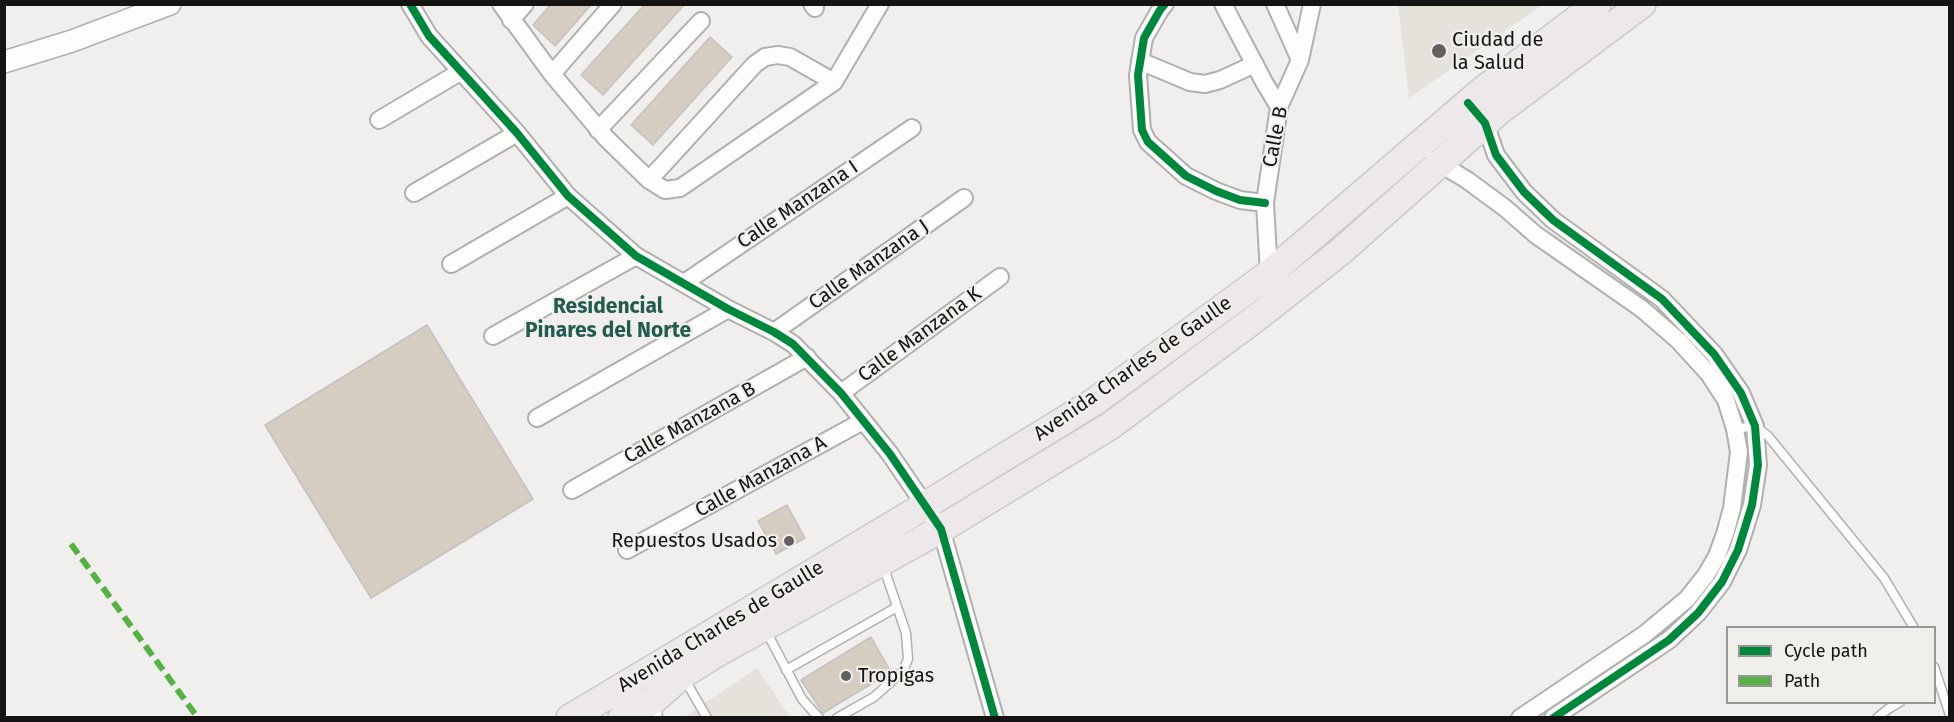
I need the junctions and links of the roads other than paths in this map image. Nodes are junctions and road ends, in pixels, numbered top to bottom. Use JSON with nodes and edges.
{"nodes":[{"id":1,"x":170,"y":4,"type":"edge"},
{"id":2,"x":411,"y":4,"type":"edge"},
{"id":3,"x":501,"y":4,"type":"edge"},
{"id":4,"x":525,"y":4,"type":"edge"},
{"id":5,"x":613,"y":4,"type":"edge"},
{"id":6,"x":880,"y":4,"type":"edge"},
{"id":7,"x":1166,"y":4,"type":"edge"},
{"id":8,"x":1223,"y":4,"type":"edge"},
{"id":9,"x":1275,"y":4,"type":"edge"},
{"id":10,"x":1312,"y":4,"type":"edge"},
{"id":11,"x":1642,"y":4,"type":"edge"},
{"id":12,"x":1586,"y":8,"type":"edge"},
{"id":13,"x":511,"y":20,"type":"junction"},
{"id":14,"x":701,"y":21,"type":"dead end"},
{"id":15,"x":1300,"y":60,"type":"junction"},
{"id":16,"x":5,"y":61,"type":"edge"},
{"id":17,"x":1140,"y":61,"type":"junction"},
{"id":18,"x":1255,"y":64,"type":"junction"},
{"id":19,"x":460,"y":72,"type":"junction"},
{"id":20,"x":552,"y":74,"type":"junction"},
{"id":21,"x":834,"y":81,"type":"junction"},
{"id":22,"x":1279,"y":107,"type":"junction"},
{"id":23,"x":1476,"y":113,"type":"junction"},
{"id":24,"x":379,"y":120,"type":"dead end"},
{"id":25,"x":912,"y":128,"type":"dead end"},
{"id":26,"x":598,"y":130,"type":"junction"},
{"id":27,"x":517,"y":133,"type":"junction"},
{"id":28,"x":1416,"y":148,"type":"junction"},
{"id":29,"x":1440,"y":164,"type":"junction"},
{"id":30,"x":649,"y":180,"type":"junction"},
{"id":31,"x":414,"y":193,"type":"dead end"},
{"id":32,"x":568,"y":196,"type":"junction"},
{"id":33,"x":964,"y":198,"type":"dead end"},
{"id":34,"x":1265,"y":203,"type":"junction"},
{"id":35,"x":636,"y":256,"type":"junction"},
{"id":36,"x":451,"y":264,"type":"dead end"},
{"id":37,"x":1269,"y":274,"type":"junction"},
{"id":38,"x":1000,"y":277,"type":"dead end"},
{"id":39,"x":684,"y":283,"type":"junction"},
{"id":40,"x":728,"y":309,"type":"junction"},
{"id":41,"x":774,"y":332,"type":"junction"},
{"id":42,"x":493,"y":336,"type":"dead end"},
{"id":43,"x":807,"y":357,"type":"junction"},
{"id":44,"x":841,"y":393,"type":"junction"},
{"id":45,"x":1094,"y":402,"type":"junction"},
{"id":46,"x":537,"y":418,"type":"dead end"},
{"id":47,"x":863,"y":421,"type":"junction"},
{"id":48,"x":1110,"y":426,"type":"junction"},
{"id":49,"x":1755,"y":426,"type":"junction"},
{"id":50,"x":1735,"y":429,"type":"junction"},
{"id":51,"x":572,"y":490,"type":"dead end"},
{"id":52,"x":926,"y":505,"type":"junction"},
{"id":53,"x":941,"y":529,"type":"junction"},
{"id":54,"x":627,"y":550,"type":"dead end"},
{"id":55,"x":882,"y":562,"type":"junction"},
{"id":56,"x":897,"y":607,"type":"junction"},
{"id":57,"x":1913,"y":626,"type":"edge"},
{"id":58,"x":764,"y":627,"type":"junction"},
{"id":59,"x":786,"y":670,"type":"junction"},
{"id":60,"x":682,"y":675,"type":"junction"},
{"id":61,"x":1936,"y":679,"type":"edge"},
{"id":62,"x":1896,"y":704,"type":"edge"},
{"id":63,"x":656,"y":708,"type":"edge"},
{"id":64,"x":1950,"y":715,"type":"edge"},
{"id":65,"x":570,"y":717,"type":"edge"},
{"id":66,"x":622,"y":717,"type":"edge"},
{"id":67,"x":707,"y":717,"type":"edge"},
{"id":68,"x":819,"y":717,"type":"edge"},
{"id":69,"x":837,"y":717,"type":"edge"},
{"id":70,"x":995,"y":717,"type":"edge"},
{"id":71,"x":1520,"y":717,"type":"edge"},
{"id":72,"x":1553,"y":717,"type":"edge"},
{"id":73,"x":1877,"y":717,"type":"edge"}],
"edges":[{"from":1,"to":16,"type":"street"},
{"from":2,"to":19,"type":"street"},
{"from":3,"to":13,"type":"street"},
{"from":4,"to":13,"type":"street"},
{"from":5,"to":20,"type":"street"},
{"from":6,"to":21,"type":"street"},
{"from":7,"to":17,"type":"street"},
{"from":8,"to":18,"type":"street"},
{"from":9,"to":15,"type":"street"},
{"from":10,"to":15,"type":"street","name":"Calle B"},
{"from":11,"to":23,"type":"main road","name":"Avenida Charles de Gaulle"},
{"from":12,"to":23,"type":"main road","name":"Avenida Charles de Gaulle"},
{"from":13,"to":20,"type":"street"},
{"from":14,"to":26,"type":"street"},
{"from":15,"to":22,"type":"street","name":"Calle B"},
{"from":17,"to":18,"type":"street"},
{"from":17,"to":34,"type":"street"},
{"from":18,"to":22,"type":"street"},
{"from":19,"to":24,"type":"street"},
{"from":19,"to":27,"type":"street"},
{"from":20,"to":26,"type":"street"},
{"from":21,"to":30,"type":"street"},
{"from":21,"to":30,"type":"street"},
{"from":22,"to":34,"type":"street","name":"Calle B"},
{"from":23,"to":28,"type":"main road","name":"Avenida Charles de Gaulle"},
{"from":23,"to":29,"type":"main road","name":"Avenida Charles de Gaulle"},
{"from":23,"to":49,"type":"street"},
{"from":25,"to":39,"type":"street","name":"Calle Manzana I"},
{"from":26,"to":30,"type":"street"},
{"from":27,"to":31,"type":"street"},
{"from":27,"to":32,"type":"street"},
{"from":28,"to":29,"type":"street"},
{"from":28,"to":37,"type":"main road","name":"Avenida Charles de Gaulle"},
{"from":29,"to":48,"type":"main road","name":"Avenida Charles de Gaulle"},
{"from":29,"to":50,"type":"street"},
{"from":32,"to":35,"type":"street"},
{"from":32,"to":36,"type":"street"},
{"from":33,"to":41,"type":"street","name":"Calle Manzana J"},
{"from":34,"to":37,"type":"street","name":"Calle B"},
{"from":35,"to":39,"type":"street"},
{"from":35,"to":42,"type":"street"},
{"from":37,"to":45,"type":"main road","name":"Avenida Charles de Gaulle"},
{"from":38,"to":44,"type":"street","name":"Calle Manzana K"},
{"from":39,"to":40,"type":"street"},
{"from":40,"to":41,"type":"street"},
{"from":40,"to":46,"type":"street"},
{"from":41,"to":43,"type":"street"},
{"from":43,"to":44,"type":"street"},
{"from":43,"to":51,"type":"street","name":"Calle Manzana B"},
{"from":44,"to":47,"type":"street"},
{"from":45,"to":48,"type":"main road"},
{"from":45,"to":52,"type":"main road","name":"Avenida Charles de Gaulle"},
{"from":47,"to":52,"type":"street"},
{"from":47,"to":54,"type":"street","name":"Calle Manzana A"},
{"from":48,"to":53,"type":"main road","name":"Avenida Charles de Gaulle"},
{"from":49,"to":50,"type":"lane"},
{"from":49,"to":57,"type":"lane"},
{"from":49,"to":72,"type":"street"},
{"from":50,"to":71,"type":"street"},
{"from":52,"to":53,"type":"street"},
{"from":52,"to":65,"type":"main road","name":"Avenida Charles de Gaulle"},
{"from":53,"to":55,"type":"main road","name":"Avenida Charles de Gaulle"},
{"from":53,"to":70,"type":"street"},
{"from":55,"to":56,"type":"lane"},
{"from":55,"to":58,"type":"main road","name":"Avenida Charles de Gaulle"},
{"from":56,"to":59,"type":"lane"},
{"from":56,"to":69,"type":"lane"},
{"from":58,"to":59,"type":"lane"},
{"from":58,"to":60,"type":"main road","name":"Avenida Charles de Gaulle"},
{"from":59,"to":68,"type":"lane"},
{"from":60,"to":63,"type":"main road","name":"Avenida Charles de Gaulle"},
{"from":60,"to":67,"type":"lane"},
{"from":61,"to":64,"type":"lane"},
{"from":62,"to":73,"type":"lane"},
{"from":63,"to":66,"type":"main road","name":"Avenida Charles de Gaulle"}]}
